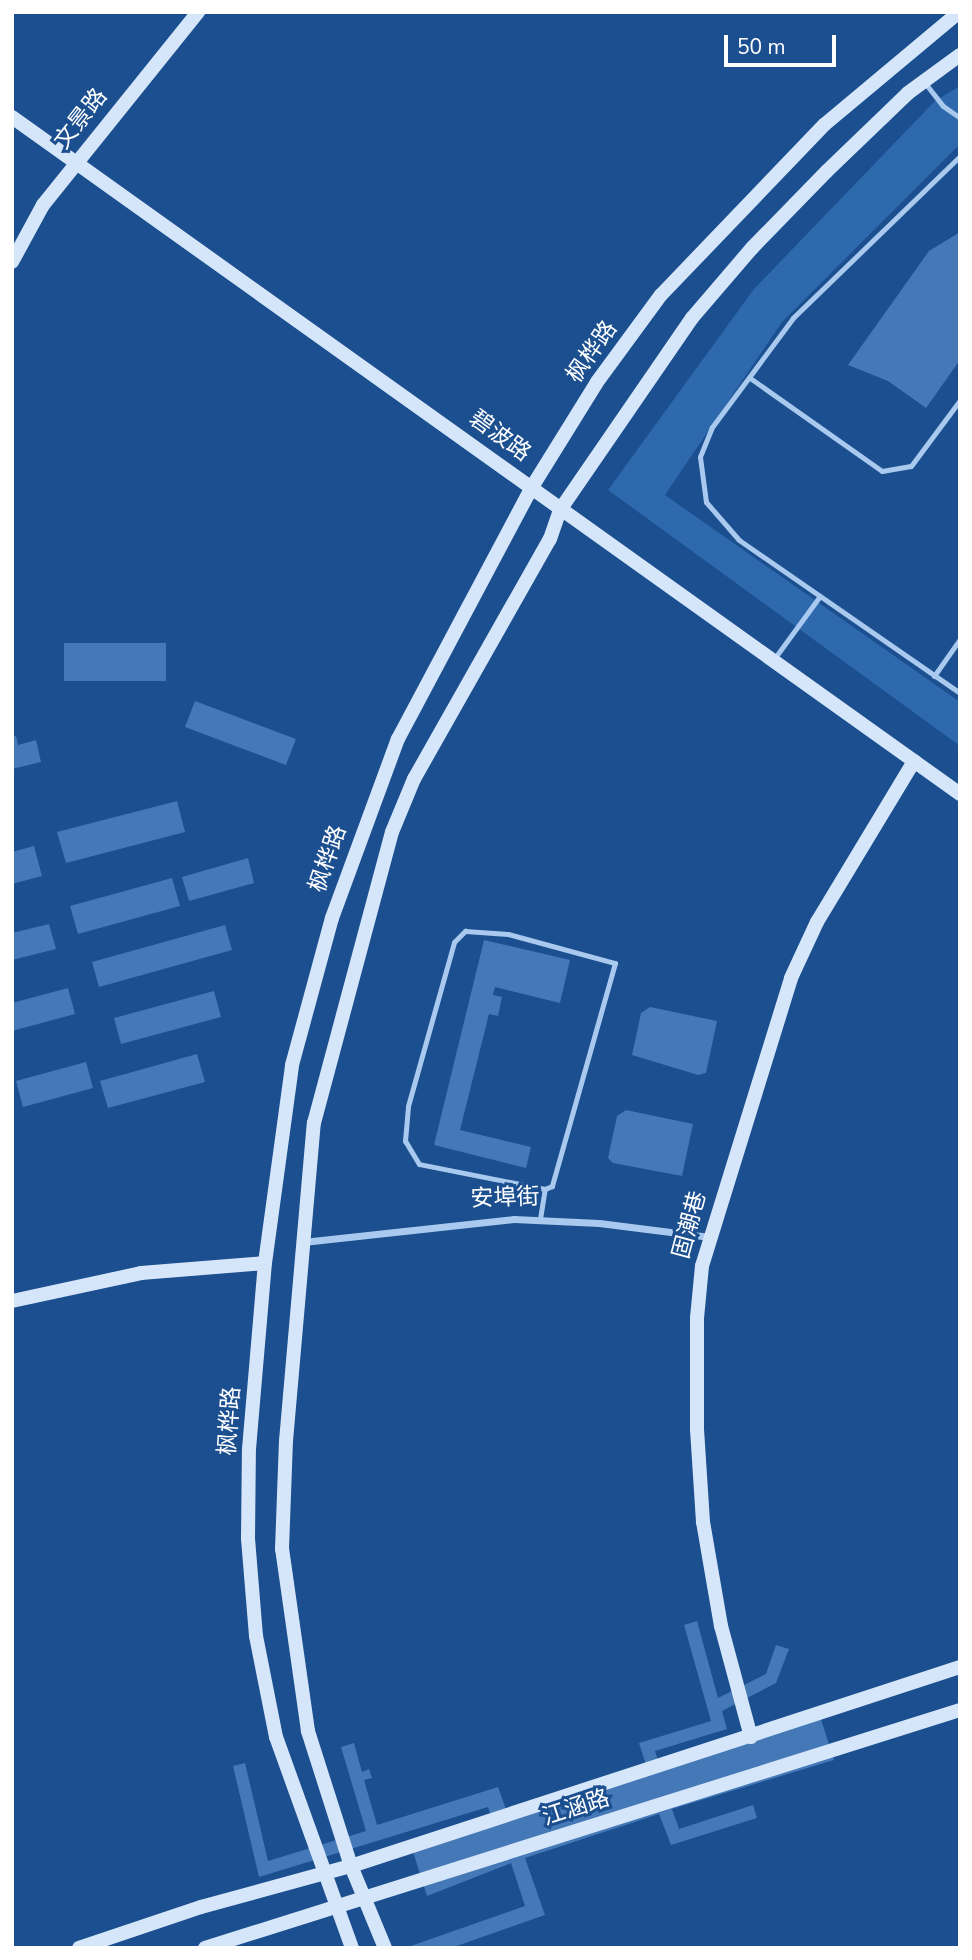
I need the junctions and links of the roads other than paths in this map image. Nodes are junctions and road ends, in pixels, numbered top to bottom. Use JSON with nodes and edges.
{"nodes":[{"id":1,"x":198,"y":12,"type":"edge"},
{"id":2,"x":959,"y":12,"type":"edge"},
{"id":3,"x":960,"y":55,"type":"edge"},
{"id":4,"x":924,"y":81,"type":"junction"},
{"id":5,"x":12,"y":117,"type":"edge"},
{"id":6,"x":960,"y":118,"type":"edge"},
{"id":7,"x":960,"y":156,"type":"edge"},
{"id":8,"x":77,"y":162,"type":"junction"},
{"id":9,"x":12,"y":262,"type":"edge"},
{"id":10,"x":750,"y":378,"type":"junction"},
{"id":11,"x":960,"y":400,"type":"edge"},
{"id":12,"x":532,"y":487,"type":"junction"},
{"id":13,"x":560,"y":510,"type":"junction"},
{"id":14,"x":820,"y":596,"type":"junction"},
{"id":15,"x":960,"y":639,"type":"edge"},
{"id":16,"x":773,"y":661,"type":"junction"},
{"id":17,"x":934,"y":676,"type":"junction"},
{"id":18,"x":960,"y":693,"type":"edge"},
{"id":19,"x":914,"y":761,"type":"junction"},
{"id":20,"x":960,"y":794,"type":"edge"},
{"id":21,"x":545,"y":1189,"type":"junction"},
{"id":22,"x":540,"y":1219,"type":"junction"},
{"id":23,"x":710,"y":1237,"type":"junction"},
{"id":24,"x":302,"y":1242,"type":"junction"},
{"id":25,"x":265,"y":1263,"type":"junction"},
{"id":26,"x":12,"y":1301,"type":"edge"},
{"id":27,"x":960,"y":1667,"type":"edge"},
{"id":28,"x":960,"y":1710,"type":"edge"},
{"id":29,"x":751,"y":1737,"type":"junction"},
{"id":30,"x":351,"y":1866,"type":"junction"},
{"id":31,"x":323,"y":1874,"type":"junction"},
{"id":32,"x":364,"y":1900,"type":"junction"},
{"id":33,"x":336,"y":1908,"type":"junction"},
{"id":34,"x":79,"y":1948,"type":"edge"},
{"id":35,"x":205,"y":1948,"type":"edge"},
{"id":36,"x":352,"y":1948,"type":"edge"},
{"id":37,"x":385,"y":1948,"type":"edge"}],
"edges":[{"from":1,"to":8,"type":"main road","name":"文景路"},
{"from":2,"to":12,"type":"main road","name":"枫桦路"},
{"from":3,"to":4,"type":"main road"},
{"from":4,"to":6,"type":"lane"},
{"from":4,"to":13,"type":"main road"},
{"from":5,"to":8,"type":"main road","name":"碧波路"},
{"from":7,"to":10,"type":"lane"},
{"from":8,"to":9,"type":"main road","name":"文景路"},
{"from":8,"to":12,"type":"main road","name":"碧波路"},
{"from":10,"to":11,"type":"lane"},
{"from":10,"to":14,"type":"lane"},
{"from":12,"to":13,"type":"main road","name":"碧波路"},
{"from":12,"to":25,"type":"main road","name":"枫桦路"},
{"from":13,"to":16,"type":"main road","name":"碧波路"},
{"from":13,"to":24,"type":"main road"},
{"from":14,"to":16,"type":"lane"},
{"from":14,"to":17,"type":"lane"},
{"from":15,"to":17,"type":"lane"},
{"from":16,"to":19,"type":"main road","name":"碧波路"},
{"from":17,"to":18,"type":"lane"},
{"from":19,"to":20,"type":"main road","name":"碧波路"},
{"from":19,"to":23,"type":"main road","name":"固潮巷"},
{"from":21,"to":21,"type":"lane"},
{"from":21,"to":22,"type":"lane"},
{"from":22,"to":23,"type":"street","name":"安埠街"},
{"from":22,"to":24,"type":"street","name":"安埠街"},
{"from":23,"to":29,"type":"main road","name":"固潮巷"},
{"from":24,"to":30,"type":"main road"},
{"from":25,"to":26,"type":"main road"},
{"from":25,"to":31,"type":"main road","name":"枫桦路"},
{"from":27,"to":29,"type":"main road","name":"江涵路"},
{"from":28,"to":32,"type":"main road","name":"江涵路"},
{"from":29,"to":30,"type":"main road","name":"江涵路"},
{"from":30,"to":31,"type":"main road","name":"江涵路"},
{"from":30,"to":32,"type":"main road"},
{"from":31,"to":33,"type":"main road","name":"枫桦路"},
{"from":31,"to":34,"type":"main road"},
{"from":32,"to":33,"type":"main road","name":"江涵路"},
{"from":32,"to":37,"type":"main road"},
{"from":33,"to":35,"type":"main road","name":"江涵路"},
{"from":33,"to":36,"type":"main road","name":"枫桦路"}]}
